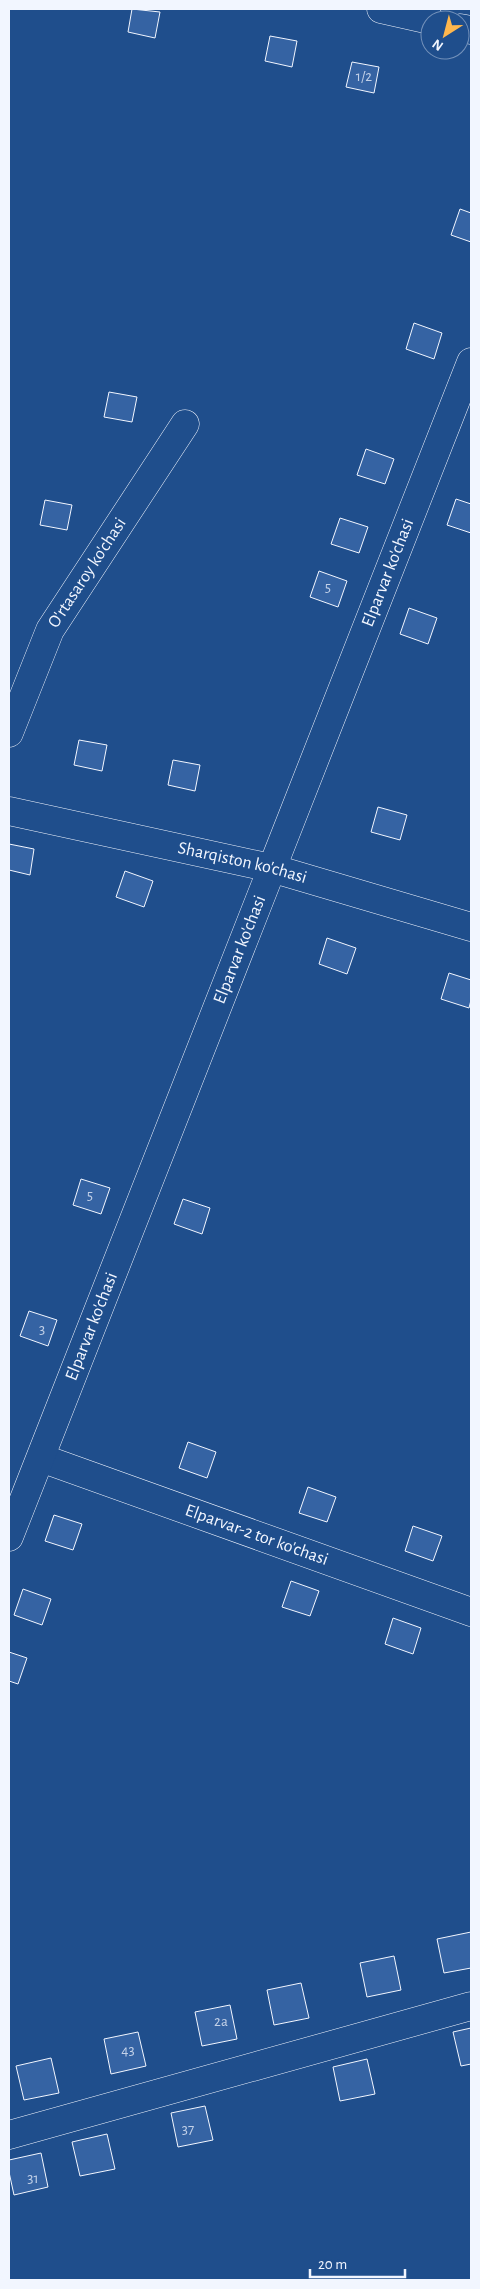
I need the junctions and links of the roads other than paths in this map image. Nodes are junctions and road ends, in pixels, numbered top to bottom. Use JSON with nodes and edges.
{"nodes":[{"id":1,"x":381,"y":9,"type":"edge"},
{"id":2,"x":420,"y":18,"type":"edge"},
{"id":3,"x":471,"y":362,"type":"edge"},
{"id":4,"x":185,"y":424,"type":"dead end"},
{"id":5,"x":9,"y":733,"type":"edge"},
{"id":6,"x":9,"y":811,"type":"edge"},
{"id":7,"x":271,"y":868,"type":"junction"},
{"id":8,"x":471,"y":927,"type":"edge"},
{"id":9,"x":41,"y":1458,"type":"junction"},
{"id":10,"x":9,"y":1537,"type":"edge"},
{"id":11,"x":471,"y":1612,"type":"edge"},
{"id":12,"x":471,"y":2006,"type":"edge"},
{"id":13,"x":9,"y":2135,"type":"edge"}],
"edges":[{"from":1,"to":2,"type":"street"},
{"from":3,"to":7,"type":"street","name":"Elparvar ko'chasi"},
{"from":4,"to":5,"type":"street","name":"O'rtasaroy ko'chasi"},
{"from":6,"to":7,"type":"street","name":"Sharqiston ko'chasi"},
{"from":7,"to":8,"type":"street","name":"Sharqiston ko'chasi"},
{"from":7,"to":9,"type":"street","name":"Elparvar ko'chasi"},
{"from":9,"to":10,"type":"street","name":"Elparvar ko'chasi"},
{"from":9,"to":11,"type":"street","name":"Elparvar-2 tor ko'chasi"},
{"from":12,"to":13,"type":"street"}]}
